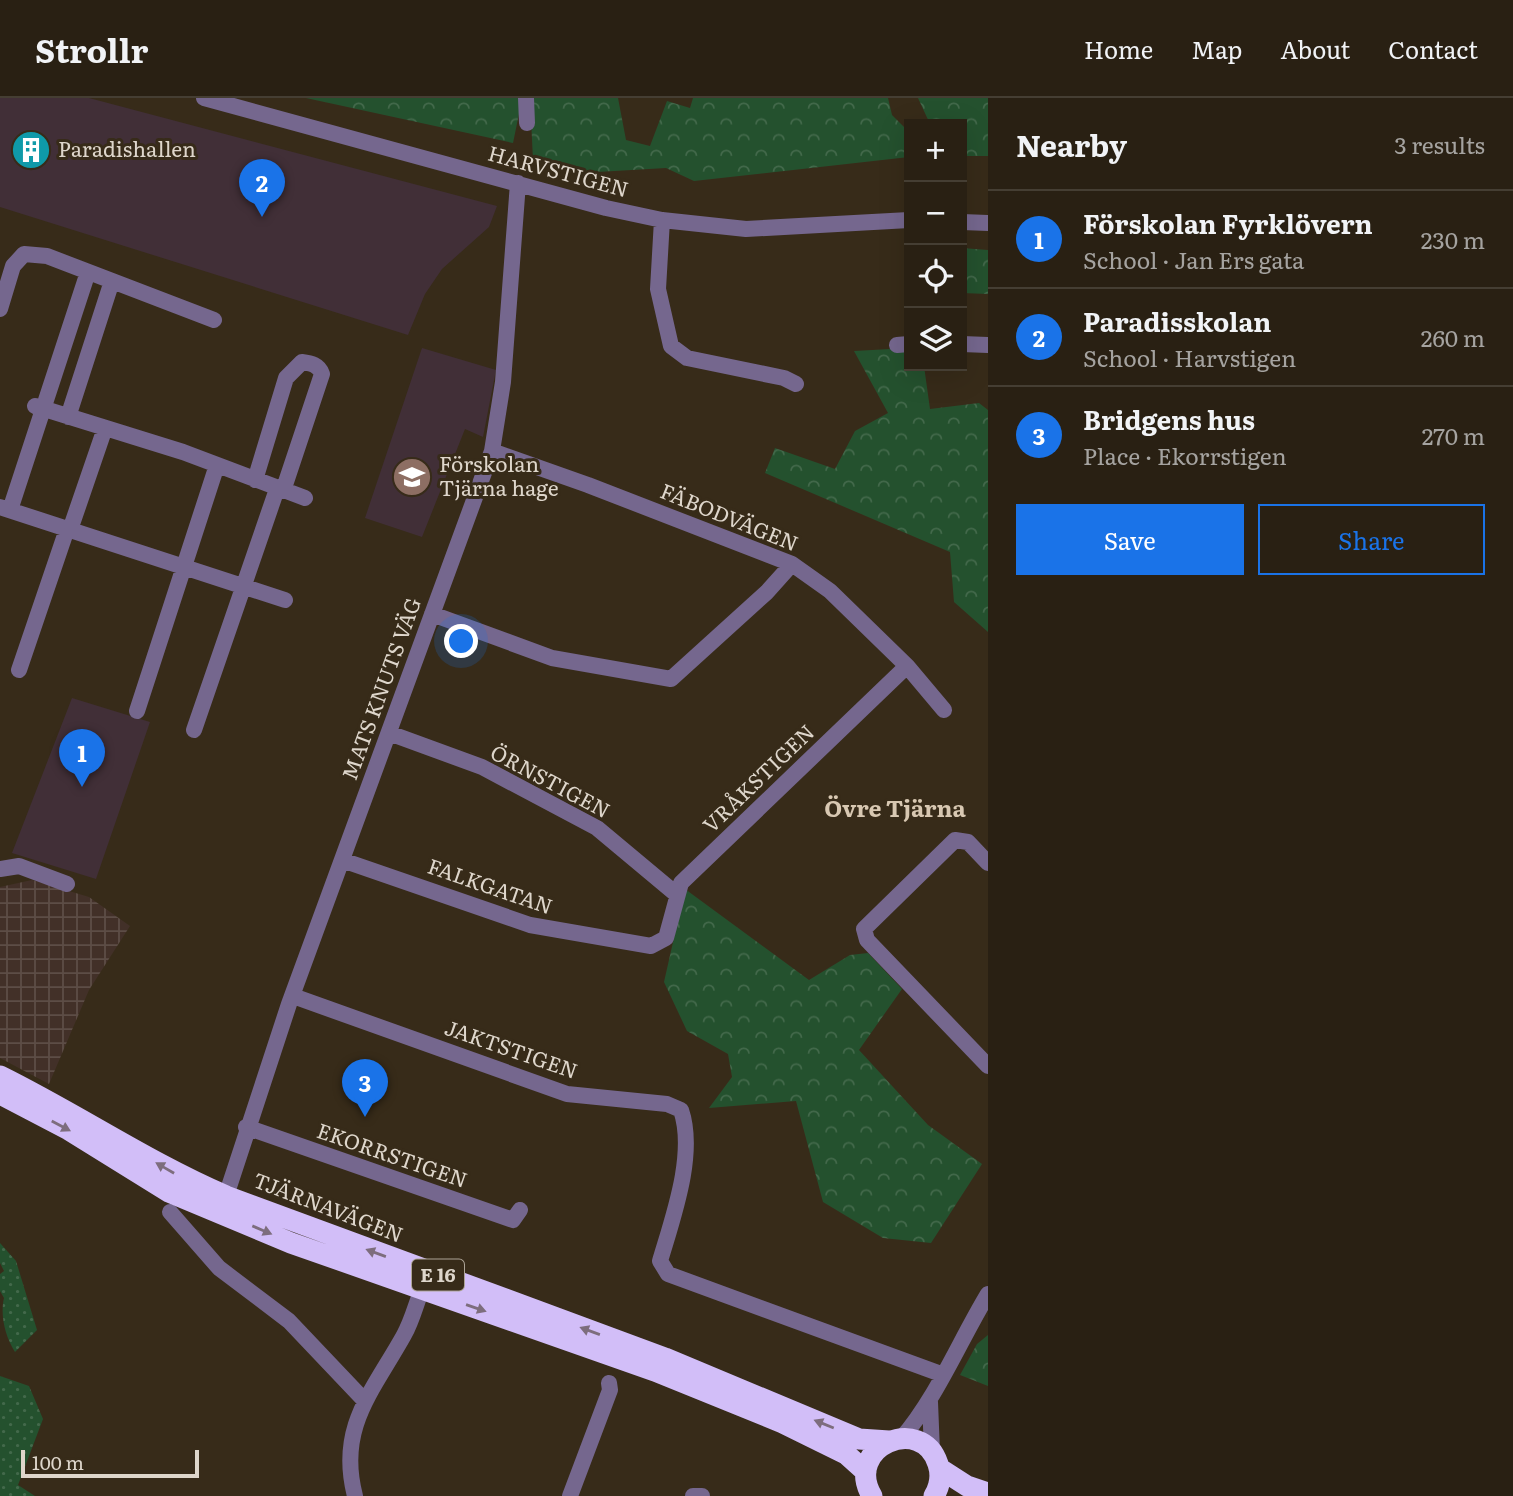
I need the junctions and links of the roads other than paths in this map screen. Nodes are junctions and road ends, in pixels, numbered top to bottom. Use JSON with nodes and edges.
{"nodes":[{"id":1,"x":204,"y":98,"type":"edge"},
{"id":2,"x":526,"y":98,"type":"edge"},
{"id":3,"x":527,"y":123,"type":"dead end"},
{"id":4,"x":518,"y":184,"type":"junction"},
{"id":5,"x":662,"y":220,"type":"junction"},
{"id":6,"x":904,"y":220,"type":"edge"},
{"id":7,"x":967,"y":222,"type":"edge"},
{"id":8,"x":988,"y":223,"type":"edge"},
{"id":9,"x":88,"y":272,"type":"junction"},
{"id":10,"x":112,"y":281,"type":"junction"},
{"id":11,"x":0,"y":309,"type":"edge"},
{"id":12,"x":214,"y":320,"type":"dead end"},
{"id":13,"x":967,"y":344,"type":"edge"},
{"id":14,"x":988,"y":345,"type":"edge"},
{"id":15,"x":796,"y":384,"type":"dead end"},
{"id":16,"x":40,"y":407,"type":"junction"},
{"id":17,"x":68,"y":417,"type":"junction"},
{"id":18,"x":105,"y":428,"type":"junction"},
{"id":19,"x":492,"y":451,"type":"junction"},
{"id":20,"x":217,"y":466,"type":"junction"},
{"id":21,"x":255,"y":480,"type":"junction"},
{"id":22,"x":280,"y":490,"type":"junction"},
{"id":23,"x":305,"y":498,"type":"dead end"},
{"id":24,"x":3,"y":510,"type":"edge"},
{"id":25,"x":68,"y":529,"type":"junction"},
{"id":26,"x":792,"y":564,"type":"junction"},
{"id":27,"x":184,"y":567,"type":"junction"},
{"id":28,"x":244,"y":587,"type":"junction"},
{"id":29,"x":285,"y":600,"type":"dead end"},
{"id":30,"x":432,"y":614,"type":"junction"},
{"id":31,"x":907,"y":666,"type":"junction"},
{"id":32,"x":19,"y":670,"type":"dead end"},
{"id":33,"x":137,"y":710,"type":"dead end"},
{"id":34,"x":944,"y":710,"type":"dead end"},
{"id":35,"x":194,"y":730,"type":"dead end"},
{"id":36,"x":389,"y":733,"type":"junction"},
{"id":37,"x":342,"y":860,"type":"junction"},
{"id":38,"x":988,"y":863,"type":"edge"},
{"id":39,"x":0,"y":869,"type":"edge"},
{"id":40,"x":67,"y":884,"type":"dead end"},
{"id":41,"x":676,"y":894,"type":"junction"},
{"id":42,"x":666,"y":938,"type":"joint"},
{"id":43,"x":293,"y":996,"type":"junction"},
{"id":44,"x":988,"y":1066,"type":"edge"},
{"id":45,"x":0,"y":1076,"type":"edge"},
{"id":46,"x":0,"y":1094,"type":"edge"},
{"id":47,"x":246,"y":1127,"type":"junction"},
{"id":48,"x":226,"y":1196,"type":"junction"},
{"id":49,"x":520,"y":1210,"type":"dead end"},
{"id":50,"x":170,"y":1212,"type":"dead end"},
{"id":51,"x":422,"y":1289,"type":"junction"},
{"id":52,"x":988,"y":1294,"type":"edge"},
{"id":53,"x":941,"y":1374,"type":"junction"},
{"id":54,"x":609,"y":1383,"type":"dead end"},
{"id":55,"x":364,"y":1400,"type":"junction"},
{"id":56,"x":930,"y":1402,"type":"junction"},
{"id":57,"x":895,"y":1440,"type":"junction"},
{"id":58,"x":936,"y":1460,"type":"junction"},
{"id":59,"x":869,"y":1489,"type":"edge"},
{"id":60,"x":988,"y":1493,"type":"edge"},
{"id":61,"x":355,"y":1496,"type":"edge"},
{"id":62,"x":570,"y":1496,"type":"edge"},
{"id":63,"x":693,"y":1496,"type":"edge"},
{"id":64,"x":702,"y":1496,"type":"edge"},
{"id":65,"x":934,"y":1496,"type":"edge"}],
"edges":[{"from":1,"to":4,"type":"street","name":"HARVSTIGEN"},
{"from":2,"to":3,"type":"street"},
{"from":4,"to":5,"type":"street","name":"HARVSTIGEN"},
{"from":4,"to":19,"type":"street","name":"MATS KNUTS VÄG"},
{"from":5,"to":6,"type":"street","name":"HARVSTIGEN"},
{"from":5,"to":15,"type":"street"},
{"from":7,"to":8,"type":"street"},
{"from":9,"to":10,"type":"street"},
{"from":9,"to":11,"type":"street"},
{"from":9,"to":16,"type":"street"},
{"from":10,"to":12,"type":"street"},
{"from":10,"to":17,"type":"street"},
{"from":13,"to":14,"type":"street"},
{"from":16,"to":17,"type":"street"},
{"from":16,"to":24,"type":"street"},
{"from":17,"to":18,"type":"street"},
{"from":18,"to":20,"type":"street"},
{"from":18,"to":25,"type":"street"},
{"from":19,"to":26,"type":"street","name":"FÄBODVÄGEN"},
{"from":19,"to":30,"type":"street","name":"MATS KNUTS VÄG"},
{"from":20,"to":21,"type":"street"},
{"from":20,"to":27,"type":"street"},
{"from":21,"to":22,"type":"street"},
{"from":21,"to":22,"type":"street"},
{"from":22,"to":23,"type":"street"},
{"from":22,"to":28,"type":"street"},
{"from":24,"to":25,"type":"street"},
{"from":25,"to":27,"type":"street"},
{"from":25,"to":32,"type":"street"},
{"from":26,"to":30,"type":"street"},
{"from":26,"to":31,"type":"street","name":"FÄBODVÄGEN"},
{"from":27,"to":28,"type":"street"},
{"from":27,"to":33,"type":"street"},
{"from":28,"to":29,"type":"street"},
{"from":28,"to":35,"type":"street"},
{"from":30,"to":36,"type":"street","name":"MATS KNUTS VÄG"},
{"from":31,"to":34,"type":"street","name":"FÄBODVÄGEN"},
{"from":31,"to":41,"type":"street","name":"VRÅKSTIGEN"},
{"from":36,"to":37,"type":"street","name":"MATS KNUTS VÄG"},
{"from":36,"to":41,"type":"street","name":"ÖRNSTIGEN"},
{"from":37,"to":42,"type":"street","name":"FALKGATAN"},
{"from":37,"to":43,"type":"street","name":"MATS KNUTS VÄG"},
{"from":38,"to":44,"type":"street"},
{"from":39,"to":40,"type":"street"},
{"from":41,"to":42,"type":"street","name":"VRÅKSTIGEN"},
{"from":43,"to":47,"type":"street","name":"MATS KNUTS VÄG"},
{"from":43,"to":53,"type":"street","name":"JAKTSTIGEN"},
{"from":48,"to":45,"type":"highway","name":"TJÄRNAVÄGEN","number":"E 16","one_way":true},
{"from":46,"to":51,"type":"highway","name":"TJÄRNAVÄGEN","number":"E 16","one_way":true},
{"from":47,"to":48,"type":"street","name":"MATS KNUTS VÄG"},
{"from":47,"to":49,"type":"street","name":"EKORRSTIGEN"},
{"from":57,"to":48,"type":"highway","name":"TJÄRNAVÄGEN","number":"E 16","one_way":true},
{"from":50,"to":55,"type":"street"},
{"from":51,"to":55,"type":"street"},
{"from":51,"to":59,"type":"highway","name":"TJÄRNAVÄGEN","number":"E 16","one_way":true},
{"from":52,"to":53,"type":"street"},
{"from":53,"to":56,"type":"street"},
{"from":54,"to":62,"type":"street"},
{"from":55,"to":61,"type":"street"},
{"from":56,"to":57,"type":"street"},
{"from":56,"to":58,"type":"street"},
{"from":57,"to":58,"type":"highway","number":"E 16"},
{"from":57,"to":59,"type":"highway","number":"E 16"},
{"from":58,"to":60,"type":"highway","number":"E 16"},
{"from":58,"to":65,"type":"highway"},
{"from":63,"to":64,"type":"street"}]}
